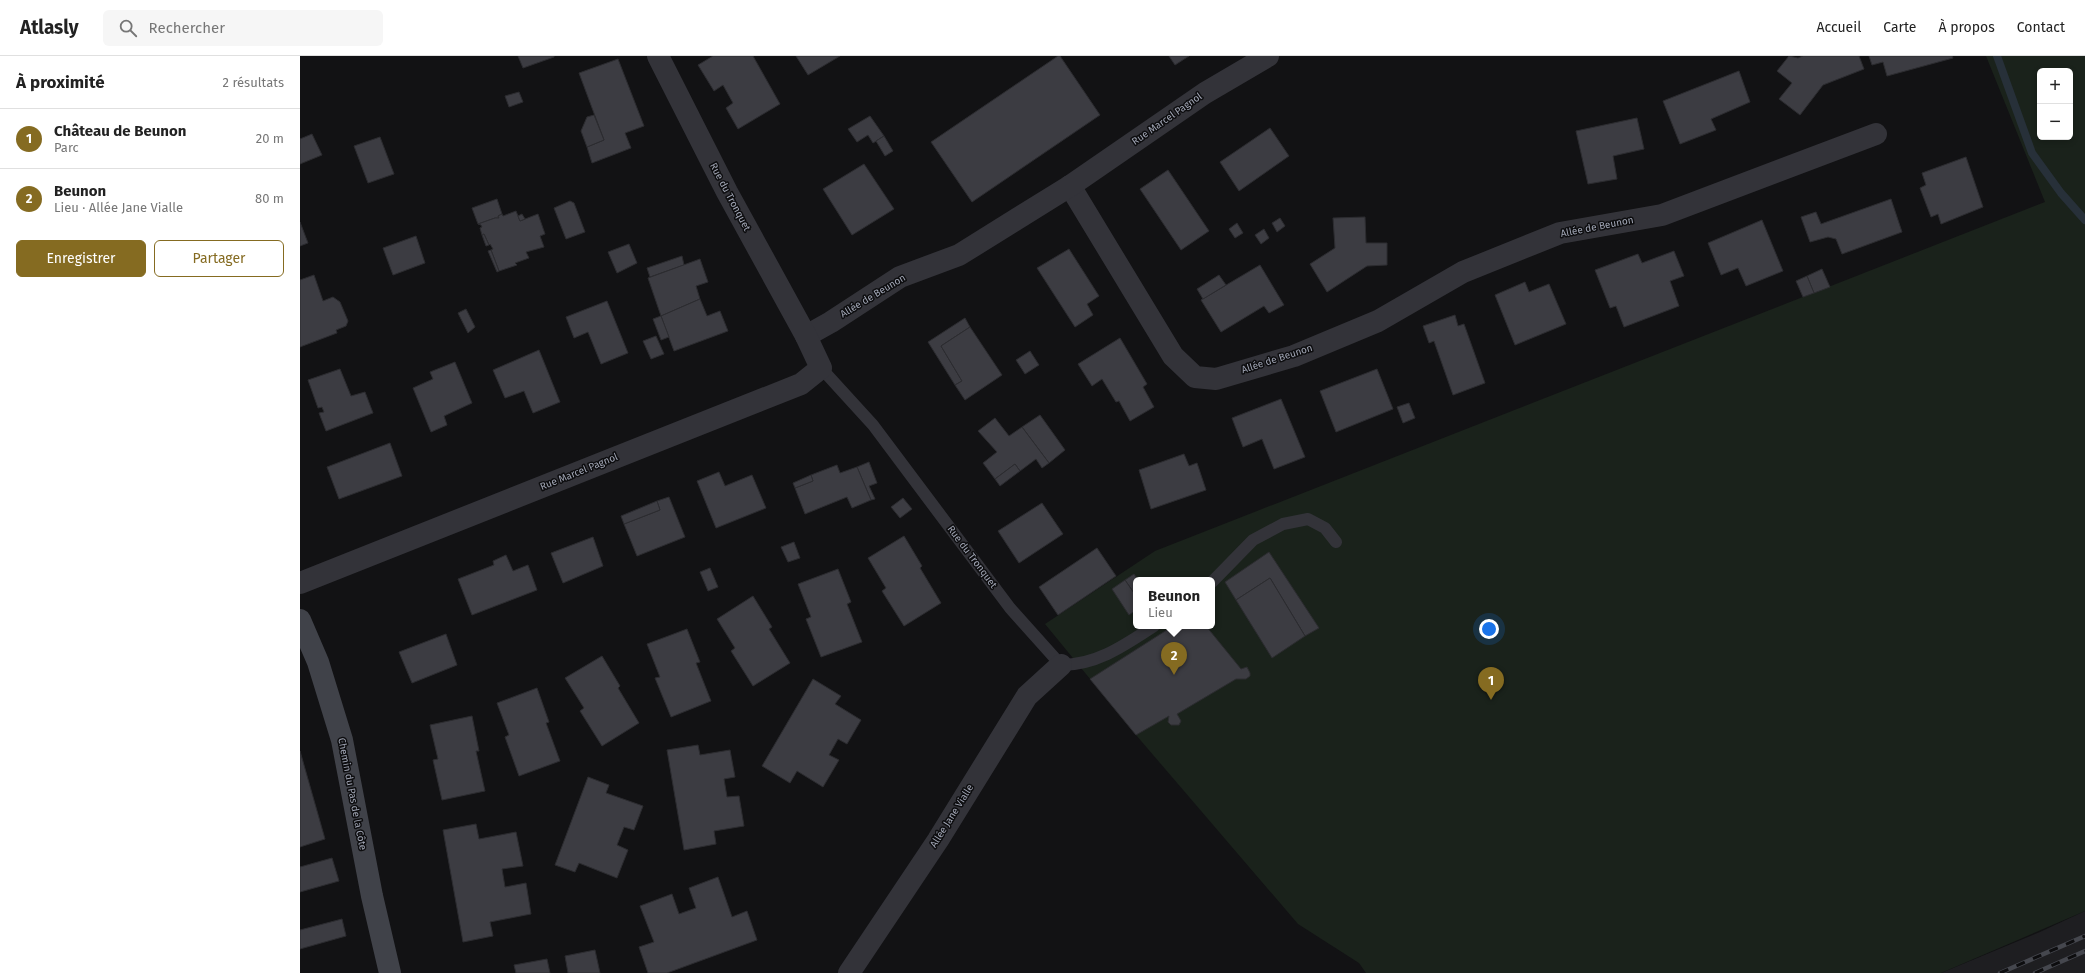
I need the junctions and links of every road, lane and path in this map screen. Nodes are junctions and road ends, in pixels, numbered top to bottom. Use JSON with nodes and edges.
{"nodes":[{"id":1,"x":658,"y":56,"type":"edge"},
{"id":2,"x":1268,"y":56,"type":"edge"},
{"id":3,"x":1876,"y":134,"type":"dead end"},
{"id":4,"x":1070,"y":186,"type":"junction"},
{"id":5,"x":806,"y":336,"type":"junction"},
{"id":6,"x":821,"y":368,"type":"junction"},
{"id":7,"x":1336,"y":542,"type":"dead end"},
{"id":8,"x":1215,"y":579,"type":"edge"},
{"id":9,"x":300,"y":583,"type":"edge"},
{"id":10,"x":300,"y":620,"type":"edge"},
{"id":11,"x":1150,"y":629,"type":"edge"},
{"id":12,"x":1061,"y":665,"type":"junction"},
{"id":13,"x":390,"y":973,"type":"edge"},
{"id":14,"x":849,"y":973,"type":"edge"}],
"edges":[{"from":1,"to":5,"type":"street","name":"Rue du Tronquet"},
{"from":2,"to":4,"type":"street","name":"Rue Marcel Pagnol"},
{"from":3,"to":4,"type":"street","name":"Allée de Beunon"},
{"from":4,"to":5,"type":"street","name":"Allée de Beunon"},
{"from":5,"to":6,"type":"street"},
{"from":6,"to":9,"type":"street","name":"Rue Marcel Pagnol"},
{"from":6,"to":12,"type":"lane","name":"Rue du Tronquet"},
{"from":7,"to":8,"type":"lane"},
{"from":10,"to":13,"type":"street","name":"Chemin du Pas de la Côte"},
{"from":11,"to":12,"type":"lane"},
{"from":12,"to":14,"type":"street","name":"Allée Jane Vialle"}]}
